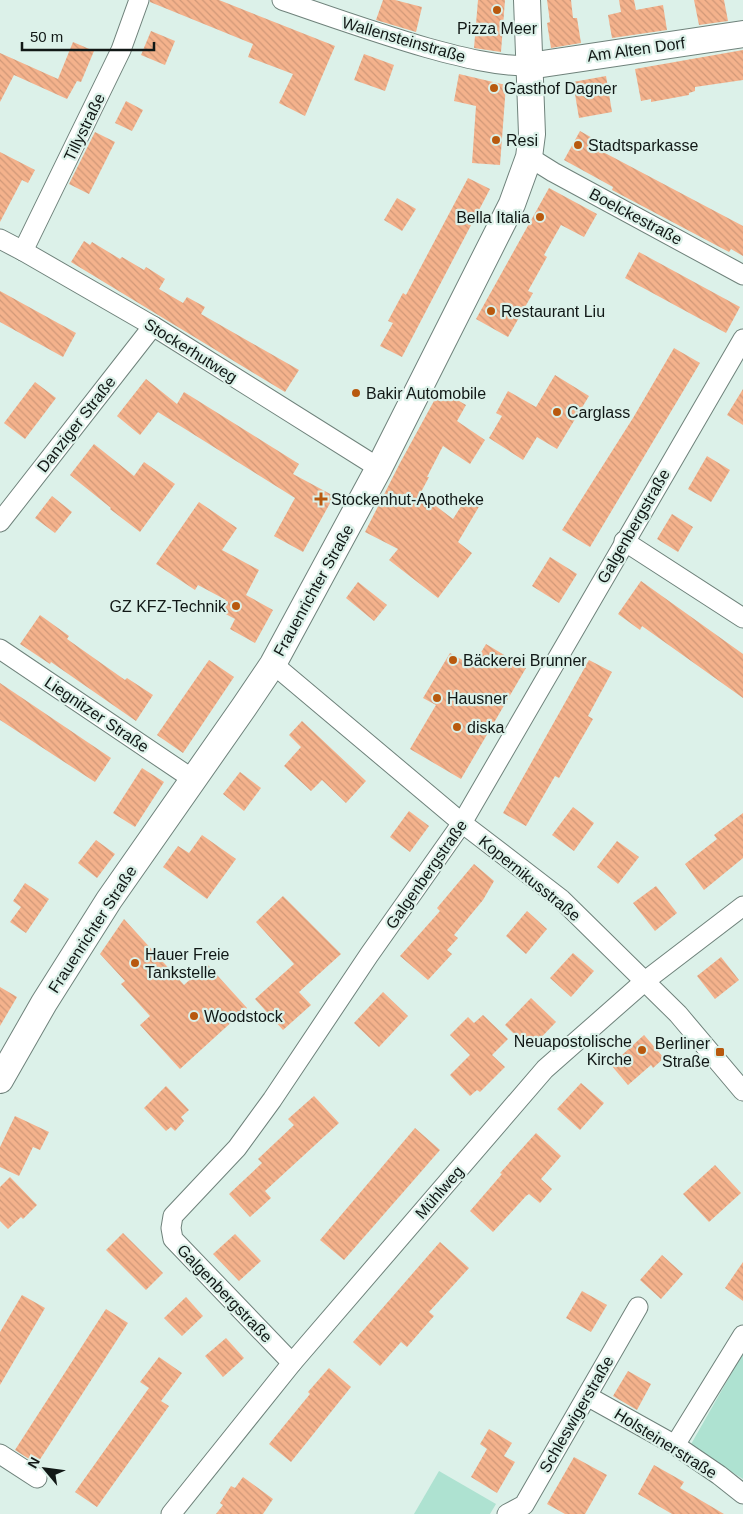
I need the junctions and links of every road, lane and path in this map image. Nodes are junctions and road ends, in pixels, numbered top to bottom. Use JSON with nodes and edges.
{"nodes":[{"id":1,"x":138,"y":0,"type":"edge"},
{"id":2,"x":282,"y":0,"type":"edge"},
{"id":3,"x":527,"y":0,"type":"edge"},
{"id":4,"x":743,"y":34,"type":"edge"},
{"id":5,"x":529,"y":66,"type":"junction"},
{"id":6,"x":529,"y":157,"type":"junction"},
{"id":7,"x":0,"y":239,"type":"edge"},
{"id":8,"x":23,"y":251,"type":"junction"},
{"id":9,"x":743,"y":274,"type":"edge"},
{"id":10,"x":153,"y":326,"type":"junction"},
{"id":11,"x":743,"y":339,"type":"edge"},
{"id":12,"x":379,"y":468,"type":"junction"},
{"id":13,"x":0,"y":522,"type":"edge"},
{"id":14,"x":624,"y":541,"type":"junction"},
{"id":15,"x":743,"y":618,"type":"edge"},
{"id":16,"x":0,"y":649,"type":"edge"},
{"id":17,"x":272,"y":664,"type":"junction"},
{"id":18,"x":194,"y":780,"type":"junction"},
{"id":19,"x":462,"y":823,"type":"junction"},
{"id":20,"x":743,"y":906,"type":"edge"},
{"id":21,"x":645,"y":981,"type":"junction"},
{"id":22,"x":0,"y":1080,"type":"edge"},
{"id":23,"x":743,"y":1091,"type":"edge"},
{"id":24,"x":638,"y":1307,"type":"dead end"},
{"id":25,"x":743,"y":1335,"type":"edge"},
{"id":26,"x":292,"y":1363,"type":"junction"},
{"id":27,"x":587,"y":1396,"type":"junction"},
{"id":28,"x":675,"y":1445,"type":"junction"},
{"id":29,"x":0,"y":1454,"type":"edge"},
{"id":30,"x":37,"y":1478,"type":"dead end"},
{"id":31,"x":743,"y":1494,"type":"edge"},
{"id":32,"x":171,"y":1514,"type":"edge"},
{"id":33,"x":507,"y":1514,"type":"edge"}],
"edges":[{"from":1,"to":8,"type":"street","name":"Tillystraße"},
{"from":2,"to":5,"type":"street","name":"Wallensteinstraße"},
{"from":3,"to":5,"type":"main road","name":"Frauenrichter Straße"},
{"from":4,"to":5,"type":"main road","name":"Am Alten Dorf"},
{"from":5,"to":6,"type":"main road","name":"Frauenrichter Straße"},
{"from":6,"to":9,"type":"street","name":"Boelckestraße"},
{"from":6,"to":12,"type":"main road","name":"Frauenrichter Straße"},
{"from":7,"to":8,"type":"street","name":"Stockerhutweg"},
{"from":8,"to":10,"type":"street","name":"Stockerhutweg"},
{"from":10,"to":12,"type":"street","name":"Stockerhutweg"},
{"from":10,"to":13,"type":"street","name":"Danziger Straße"},
{"from":11,"to":14,"type":"street","name":"Galgenbergstraße"},
{"from":12,"to":17,"type":"main road","name":"Frauenrichter Straße"},
{"from":14,"to":15,"type":"street"},
{"from":14,"to":19,"type":"street","name":"Galgenbergstraße"},
{"from":16,"to":18,"type":"street","name":"Liegnitzer Straße"},
{"from":17,"to":18,"type":"main road","name":"Frauenrichter Straße"},
{"from":17,"to":19,"type":"street","name":"Kopernikusstraße"},
{"from":18,"to":22,"type":"main road","name":"Frauenrichter Straße"},
{"from":19,"to":21,"type":"street","name":"Kopernikusstraße"},
{"from":19,"to":26,"type":"street","name":"Galgenbergstraße"},
{"from":20,"to":21,"type":"street","name":"Mühlweg"},
{"from":21,"to":23,"type":"street"},
{"from":21,"to":26,"type":"street","name":"Mühlweg"},
{"from":24,"to":27,"type":"street","name":"Schleswigerstraße"},
{"from":25,"to":28,"type":"street"},
{"from":26,"to":32,"type":"street","name":"Mühlweg"},
{"from":27,"to":28,"type":"street","name":"Holsteinerstraße"},
{"from":27,"to":33,"type":"street","name":"Schleswigerstraße"},
{"from":28,"to":31,"type":"street","name":"Holsteinerstraße"},
{"from":29,"to":30,"type":"street"}]}
